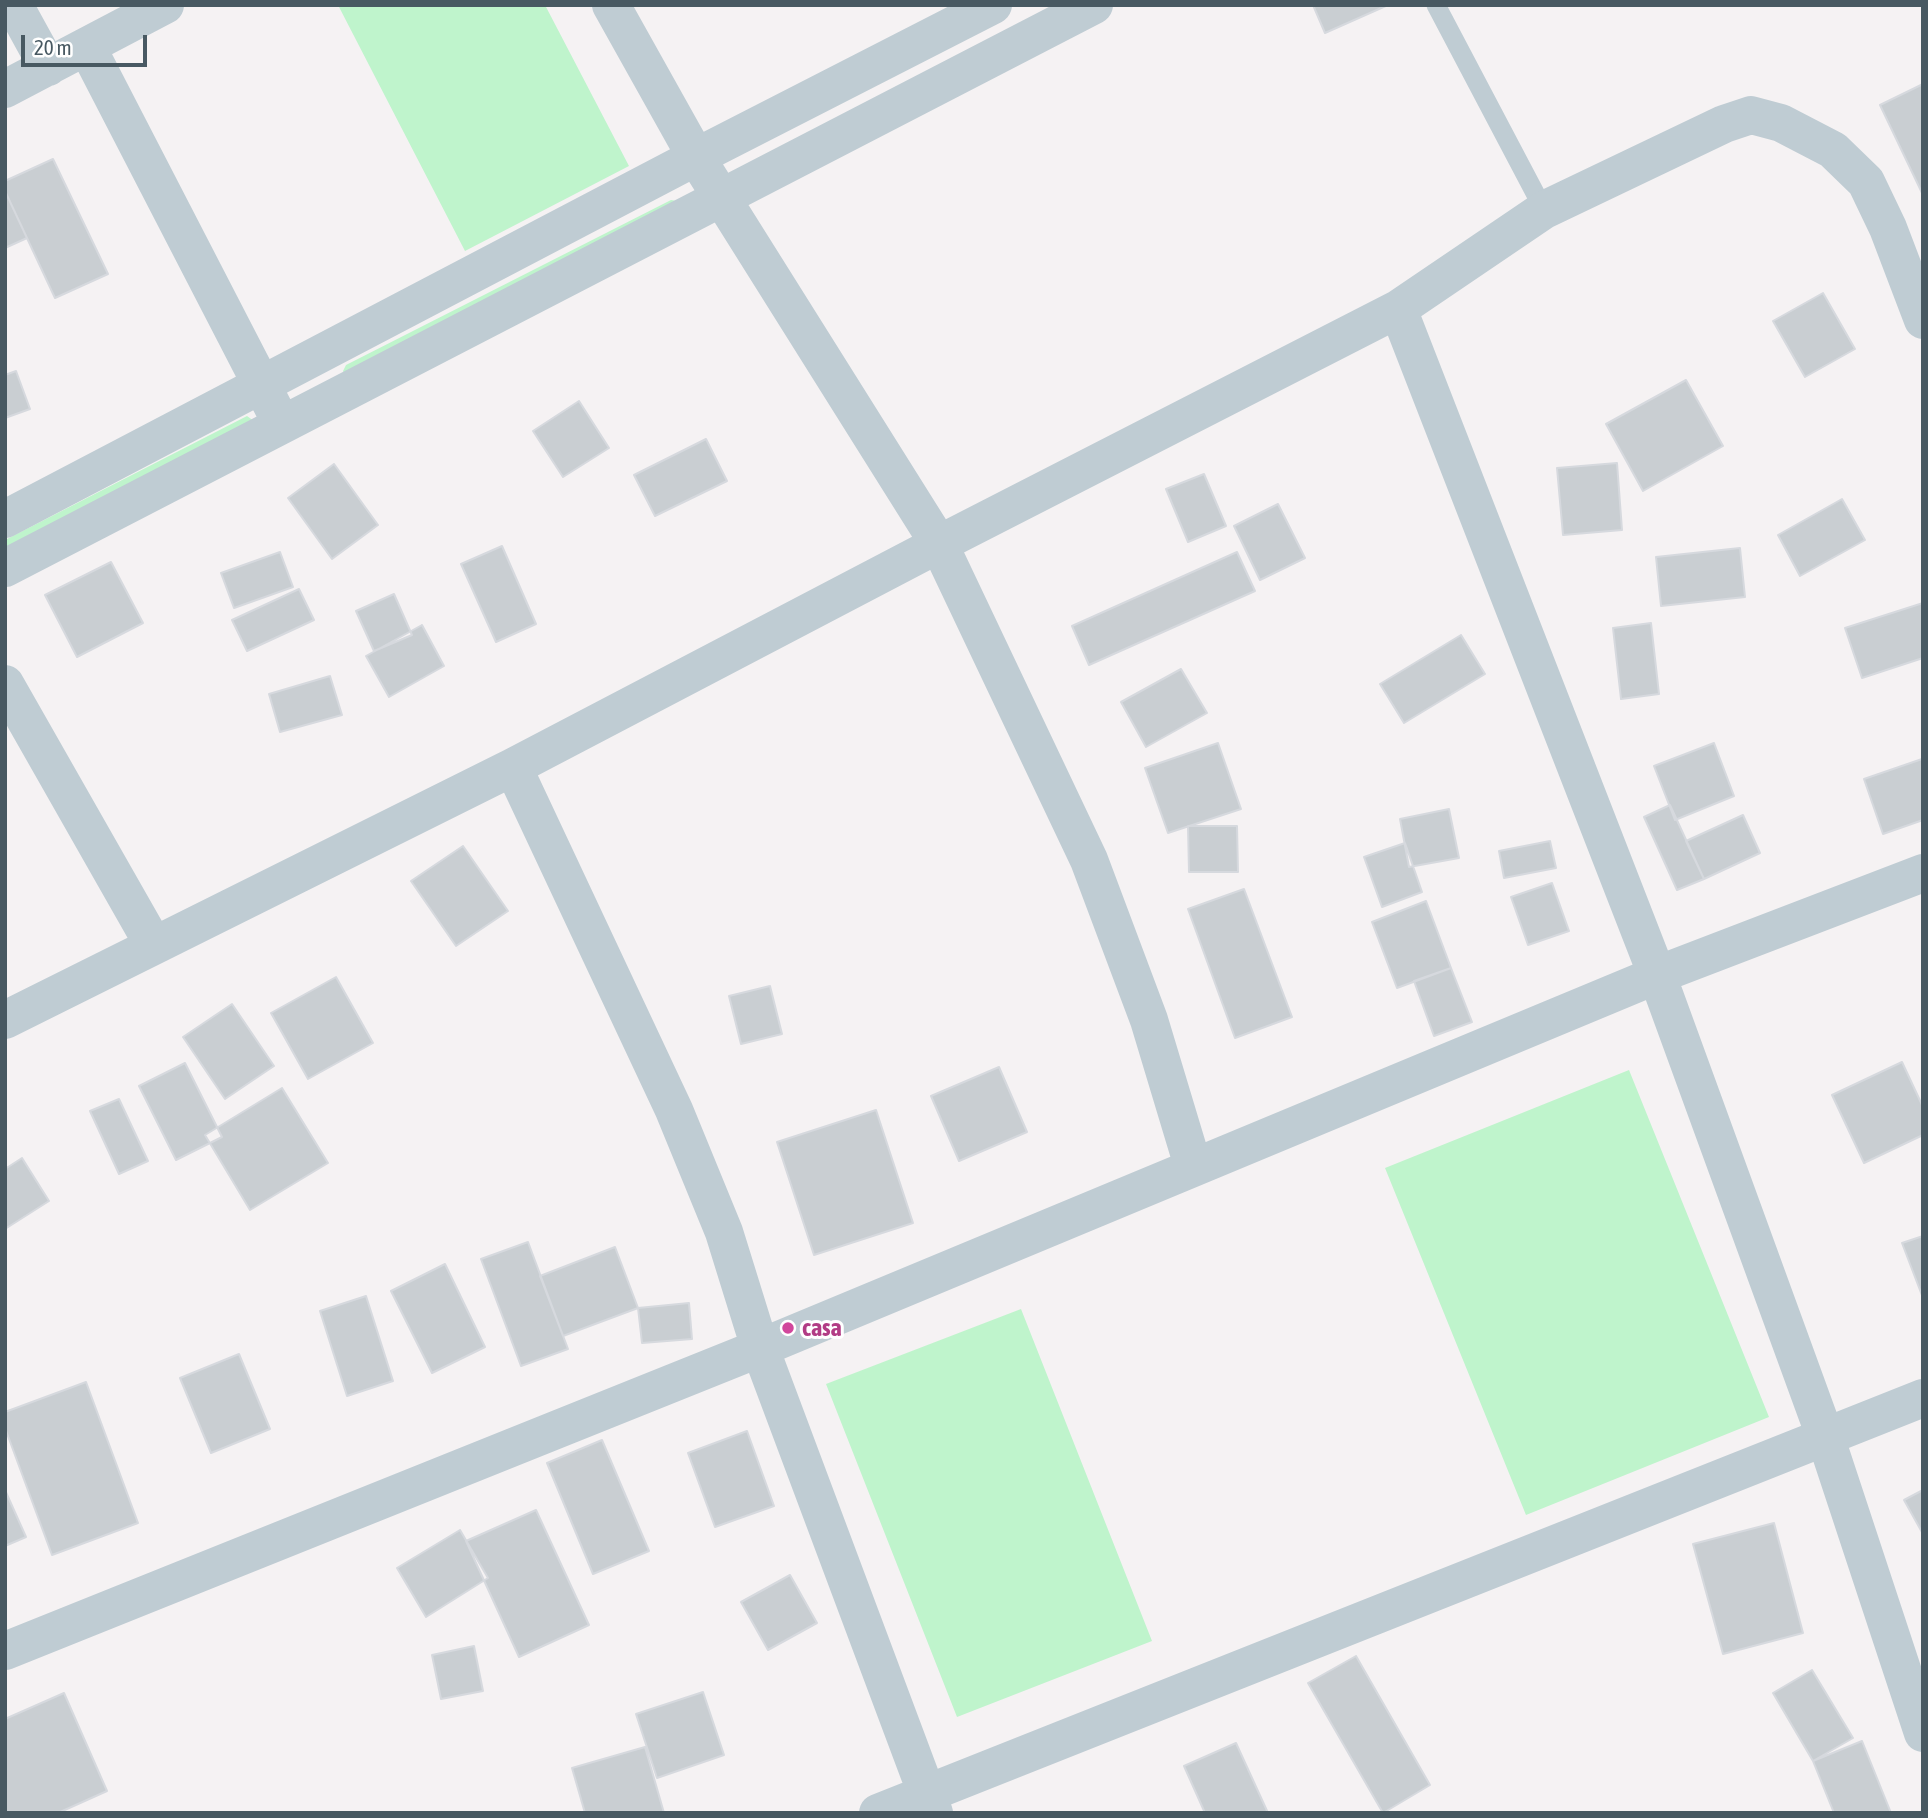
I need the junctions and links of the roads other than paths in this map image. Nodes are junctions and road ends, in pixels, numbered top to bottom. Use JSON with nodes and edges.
{"nodes":[{"id":1,"x":14,"y":5,"type":"edge"},
{"id":2,"x":165,"y":5,"type":"edge"},
{"id":3,"x":611,"y":5,"type":"edge"},
{"id":4,"x":993,"y":5,"type":"edge"},
{"id":5,"x":1094,"y":5,"type":"edge"},
{"id":6,"x":1436,"y":5,"type":"edge"},
{"id":7,"x":87,"y":47,"type":"junction"},
{"id":8,"x":48,"y":67,"type":"junction"},
{"id":9,"x":5,"y":89,"type":"edge"},
{"id":10,"x":696,"y":157,"type":"junction"},
{"id":11,"x":724,"y":198,"type":"junction"},
{"id":12,"x":1544,"y":210,"type":"junction"},
{"id":13,"x":1398,"y":309,"type":"junction"},
{"id":14,"x":1923,"y":320,"type":"edge"},
{"id":15,"x":261,"y":387,"type":"junction"},
{"id":16,"x":284,"y":426,"type":"junction"},
{"id":17,"x":5,"y":519,"type":"edge"},
{"id":18,"x":939,"y":544,"type":"junction"},
{"id":19,"x":5,"y":568,"type":"edge"},
{"id":20,"x":5,"y":684,"type":"edge"},
{"id":21,"x":513,"y":767,"type":"junction"},
{"id":22,"x":1923,"y":873,"type":"edge"},
{"id":23,"x":153,"y":944,"type":"junction"},
{"id":24,"x":1657,"y":975,"type":"junction"},
{"id":25,"x":5,"y":1020,"type":"edge"},
{"id":26,"x":1193,"y":1166,"type":"junction"},
{"id":27,"x":760,"y":1348,"type":"junction"},
{"id":28,"x":1923,"y":1398,"type":"edge"},
{"id":29,"x":1825,"y":1436,"type":"junction"},
{"id":30,"x":5,"y":1651,"type":"edge"},
{"id":31,"x":1923,"y":1733,"type":"edge"},
{"id":32,"x":931,"y":1803,"type":"edge"},
{"id":33,"x":878,"y":1813,"type":"edge"}],
"edges":[{"from":1,"to":8,"type":"street"},
{"from":2,"to":7,"type":"street"},
{"from":3,"to":10,"type":"street"},
{"from":4,"to":10,"type":"street"},
{"from":5,"to":11,"type":"street"},
{"from":6,"to":12,"type":"lane"},
{"from":7,"to":8,"type":"street"},
{"from":7,"to":15,"type":"street"},
{"from":8,"to":9,"type":"street"},
{"from":10,"to":11,"type":"street"},
{"from":10,"to":15,"type":"street"},
{"from":11,"to":16,"type":"street"},
{"from":11,"to":18,"type":"street"},
{"from":12,"to":13,"type":"street"},
{"from":12,"to":14,"type":"street"},
{"from":13,"to":18,"type":"street"},
{"from":13,"to":24,"type":"street"},
{"from":15,"to":16,"type":"street"},
{"from":15,"to":17,"type":"street"},
{"from":16,"to":19,"type":"street"},
{"from":18,"to":21,"type":"street"},
{"from":18,"to":26,"type":"street"},
{"from":20,"to":23,"type":"street"},
{"from":21,"to":23,"type":"street"},
{"from":21,"to":27,"type":"street"},
{"from":22,"to":24,"type":"street"},
{"from":23,"to":25,"type":"street"},
{"from":24,"to":26,"type":"street"},
{"from":24,"to":29,"type":"street"},
{"from":26,"to":27,"type":"street"},
{"from":27,"to":30,"type":"street"},
{"from":27,"to":32,"type":"street"},
{"from":28,"to":29,"type":"street"},
{"from":29,"to":31,"type":"street"},
{"from":29,"to":32,"type":"street"},
{"from":32,"to":33,"type":"street"}]}
